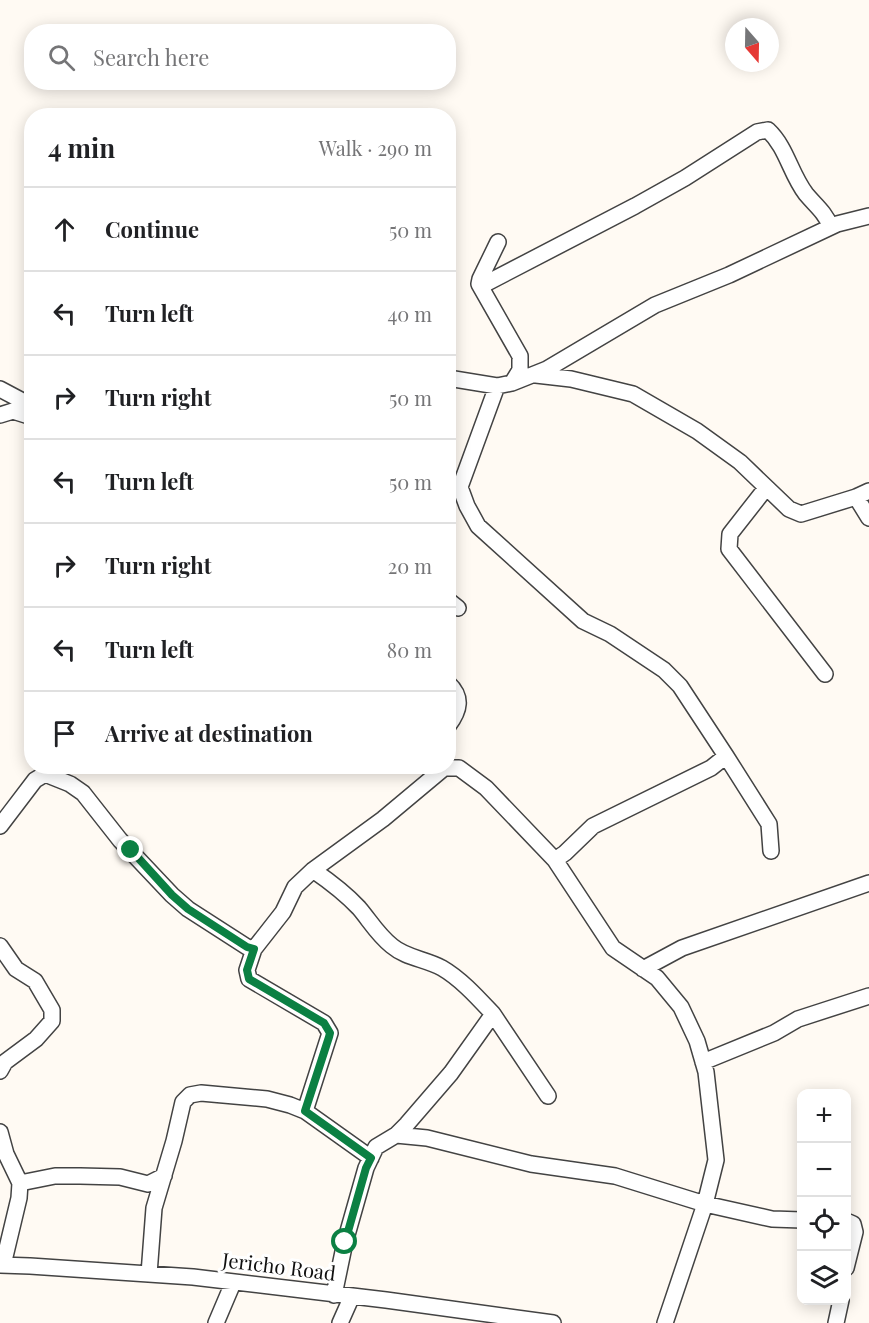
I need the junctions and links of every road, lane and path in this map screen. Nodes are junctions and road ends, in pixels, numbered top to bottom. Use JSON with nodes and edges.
{"nodes":[{"id":1,"x":869,"y":216,"type":"edge"},
{"id":2,"x":831,"y":227,"type":"junction"},
{"id":3,"x":498,"y":242,"type":"dead end"},
{"id":4,"x":480,"y":286,"type":"junction"},
{"id":5,"x":533,"y":375,"type":"junction"},
{"id":6,"x":456,"y":379,"type":"edge"},
{"id":7,"x":504,"y":384,"type":"junction"},
{"id":8,"x":5,"y":392,"type":"edge"},
{"id":9,"x":24,"y":396,"type":"edge"},
{"id":10,"x":24,"y":402,"type":"edge"},
{"id":11,"x":24,"y":414,"type":"edge"},
{"id":12,"x":0,"y":415,"type":"edge"},
{"id":13,"x":766,"y":488,"type":"junction"},
{"id":14,"x":862,"y":494,"type":"edge"},
{"id":15,"x":869,"y":518,"type":"edge"},
{"id":16,"x":825,"y":674,"type":"dead end"},
{"id":17,"x":456,"y":691,"type":"edge"},
{"id":18,"x":456,"y":711,"type":"edge"},
{"id":19,"x":726,"y":756,"type":"junction"},
{"id":20,"x":456,"y":768,"type":"edge"},
{"id":21,"x":42,"y":774,"type":"edge"},
{"id":22,"x":53,"y":774,"type":"edge"},
{"id":23,"x":436,"y":774,"type":"edge"},
{"id":24,"x":0,"y":826,"type":"edge"},
{"id":25,"x":771,"y":850,"type":"dead end"},
{"id":26,"x":555,"y":860,"type":"junction"},
{"id":27,"x":313,"y":870,"type":"junction"},
{"id":28,"x":869,"y":883,"type":"edge"},
{"id":29,"x":0,"y":946,"type":"edge"},
{"id":30,"x":254,"y":949,"type":"junction"},
{"id":31,"x":5,"y":964,"type":"edge"},
{"id":32,"x":643,"y":969,"type":"junction"},
{"id":33,"x":869,"y":996,"type":"edge"},
{"id":34,"x":493,"y":1014,"type":"junction"},
{"id":35,"x":703,"y":1062,"type":"junction"},
{"id":36,"x":0,"y":1071,"type":"edge"},
{"id":37,"x":548,"y":1096,"type":"dead end"},
{"id":38,"x":305,"y":1111,"type":"junction"},
{"id":39,"x":0,"y":1132,"type":"edge"},
{"id":40,"x":396,"y":1135,"type":"junction"},
{"id":41,"x":371,"y":1158,"type":"junction"},
{"id":42,"x":164,"y":1176,"type":"junction"},
{"id":43,"x":20,"y":1183,"type":"junction"},
{"id":44,"x":148,"y":1184,"type":"junction"},
{"id":45,"x":156,"y":1200,"type":"junction"},
{"id":46,"x":705,"y":1204,"type":"junction"},
{"id":47,"x":797,"y":1220,"type":"edge"},
{"id":48,"x":851,"y":1223,"type":"edge"},
{"id":49,"x":851,"y":1248,"type":"edge"},
{"id":50,"x":1,"y":1265,"type":"edge"},
{"id":51,"x":149,"y":1274,"type":"junction"},
{"id":52,"x":233,"y":1283,"type":"junction"},
{"id":53,"x":334,"y":1294,"type":"junction"},
{"id":54,"x":352,"y":1296,"type":"junction"},
{"id":55,"x":840,"y":1305,"type":"edge"},
{"id":56,"x":216,"y":1323,"type":"edge"},
{"id":57,"x":340,"y":1323,"type":"edge"},
{"id":58,"x":553,"y":1323,"type":"edge"},
{"id":59,"x":665,"y":1323,"type":"edge"},
{"id":60,"x":836,"y":1323,"type":"edge"}],
"edges":[{"from":1,"to":2,"type":"street"},
{"from":2,"to":4,"type":"street"},
{"from":2,"to":5,"type":"street"},
{"from":3,"to":4,"type":"street"},
{"from":4,"to":7,"type":"street"},
{"from":5,"to":7,"type":"street"},
{"from":5,"to":13,"type":"street"},
{"from":6,"to":7,"type":"street"},
{"from":7,"to":19,"type":"street"},
{"from":8,"to":9,"type":"street"},
{"from":8,"to":10,"type":"street"},
{"from":11,"to":12,"type":"street"},
{"from":13,"to":14,"type":"street"},
{"from":13,"to":16,"type":"street"},
{"from":14,"to":15,"type":"street"},
{"from":17,"to":18,"type":"street"},
{"from":19,"to":25,"type":"street"},
{"from":19,"to":26,"type":"street"},
{"from":20,"to":26,"type":"street"},
{"from":21,"to":24,"type":"street"},
{"from":22,"to":30,"type":"street"},
{"from":23,"to":27,"type":"street"},
{"from":26,"to":32,"type":"street"},
{"from":27,"to":30,"type":"street"},
{"from":27,"to":34,"type":"street"},
{"from":28,"to":32,"type":"street"},
{"from":29,"to":31,"type":"street"},
{"from":30,"to":38,"type":"street"},
{"from":31,"to":36,"type":"street"},
{"from":32,"to":35,"type":"street"},
{"from":33,"to":35,"type":"street"},
{"from":34,"to":37,"type":"street"},
{"from":34,"to":40,"type":"street"},
{"from":35,"to":46,"type":"street"},
{"from":38,"to":41,"type":"street"},
{"from":38,"to":42,"type":"street"},
{"from":39,"to":43,"type":"street"},
{"from":40,"to":41,"type":"street"},
{"from":40,"to":46,"type":"street"},
{"from":41,"to":53,"type":"street"},
{"from":42,"to":44,"type":"street"},
{"from":42,"to":45,"type":"street"},
{"from":43,"to":44,"type":"street"},
{"from":43,"to":50,"type":"street"},
{"from":44,"to":45,"type":"street"},
{"from":45,"to":51,"type":"street"},
{"from":46,"to":47,"type":"street"},
{"from":46,"to":59,"type":"street"},
{"from":48,"to":49,"type":"street"},
{"from":50,"to":51,"type":"street","name":"Jericho Road"},
{"from":51,"to":52,"type":"street","name":"Jericho Road"},
{"from":52,"to":53,"type":"street","name":"Jericho Road"},
{"from":52,"to":56,"type":"street"},
{"from":53,"to":54,"type":"street","name":"Jericho Road"},
{"from":54,"to":57,"type":"street"},
{"from":54,"to":58,"type":"street","name":"Jericho Road"},
{"from":55,"to":60,"type":"street"}]}
